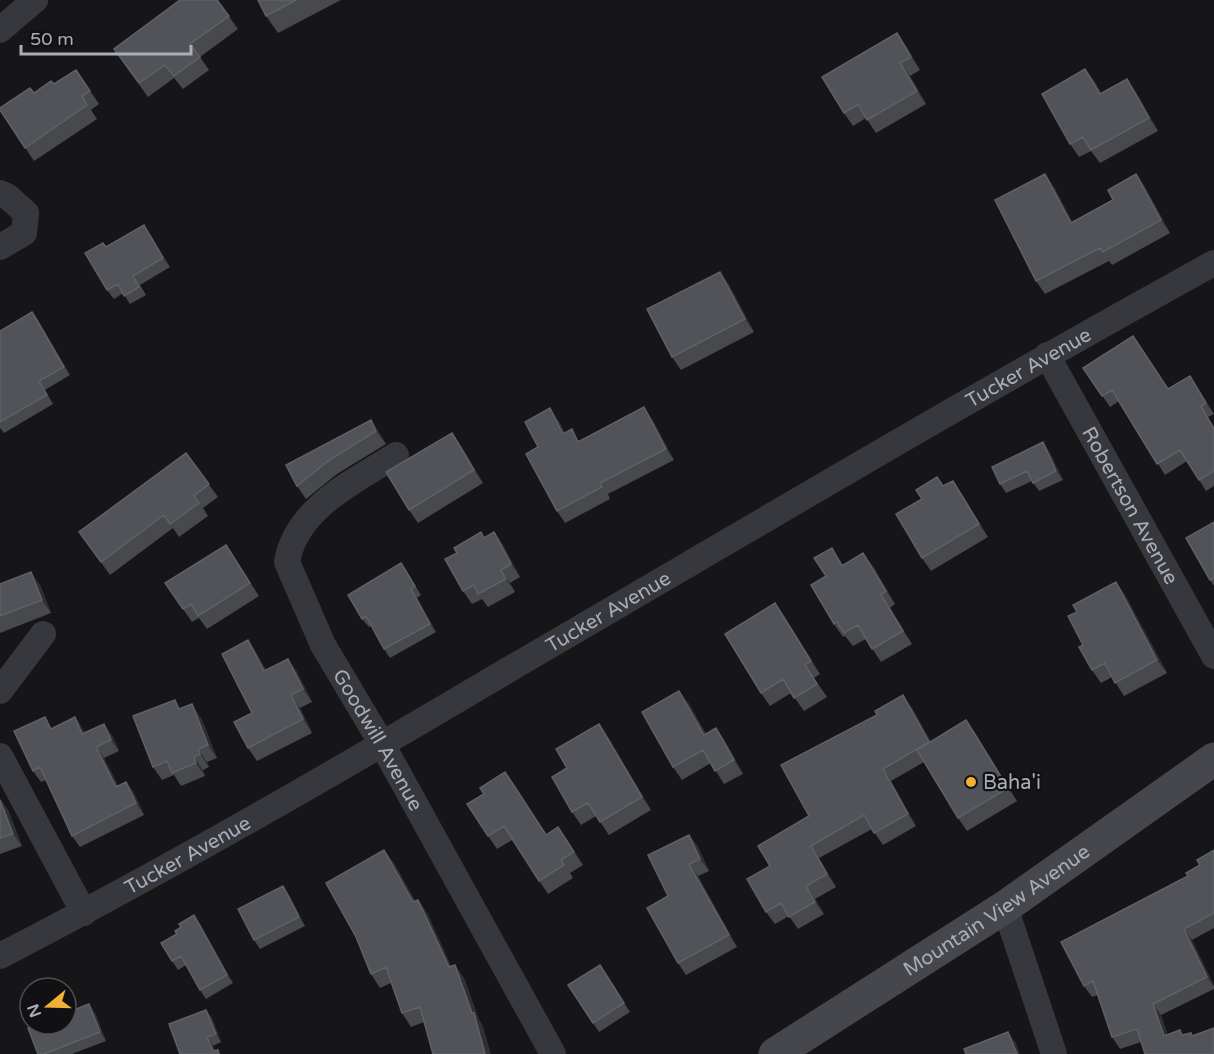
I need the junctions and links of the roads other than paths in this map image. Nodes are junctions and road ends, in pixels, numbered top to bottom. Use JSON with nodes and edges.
{"nodes":[{"id":1,"x":35,"y":0,"type":"edge"},
{"id":2,"x":0,"y":30,"type":"edge"},
{"id":3,"x":0,"y":193,"type":"edge"},
{"id":4,"x":0,"y":247,"type":"edge"},
{"id":5,"x":1214,"y":263,"type":"edge"},
{"id":6,"x":1047,"y":356,"type":"junction"},
{"id":7,"x":396,"y":455,"type":"dead end"},
{"id":8,"x":43,"y":634,"type":"dead end"},
{"id":9,"x":1214,"y":656,"type":"edge"},
{"id":10,"x":0,"y":691,"type":"edge"},
{"id":11,"x":382,"y":744,"type":"junction"},
{"id":12,"x":0,"y":756,"type":"edge"},
{"id":13,"x":1214,"y":759,"type":"edge"},
{"id":14,"x":1005,"y":907,"type":"junction"},
{"id":15,"x":84,"y":912,"type":"junction"},
{"id":16,"x":0,"y":956,"type":"edge"},
{"id":17,"x":553,"y":1054,"type":"edge"},
{"id":18,"x":775,"y":1054,"type":"edge"},
{"id":19,"x":1054,"y":1054,"type":"edge"}],
"edges":[{"from":1,"to":2,"type":"street"},
{"from":3,"to":4,"type":"street"},
{"from":5,"to":6,"type":"street","name":"Tucker Avenue"},
{"from":6,"to":9,"type":"street","name":"Robertson Avenue"},
{"from":6,"to":11,"type":"street","name":"Tucker Avenue"},
{"from":7,"to":11,"type":"street","name":"Goodwill Avenue"},
{"from":8,"to":10,"type":"street"},
{"from":11,"to":15,"type":"street","name":"Tucker Avenue"},
{"from":11,"to":17,"type":"street","name":"Goodwill Avenue"},
{"from":12,"to":15,"type":"street"},
{"from":13,"to":14,"type":"main road","name":"Mountain View Avenue"},
{"from":14,"to":18,"type":"main road","name":"Mountain View Avenue"},
{"from":14,"to":19,"type":"street"},
{"from":15,"to":16,"type":"street","name":"Tucker Avenue"}]}
